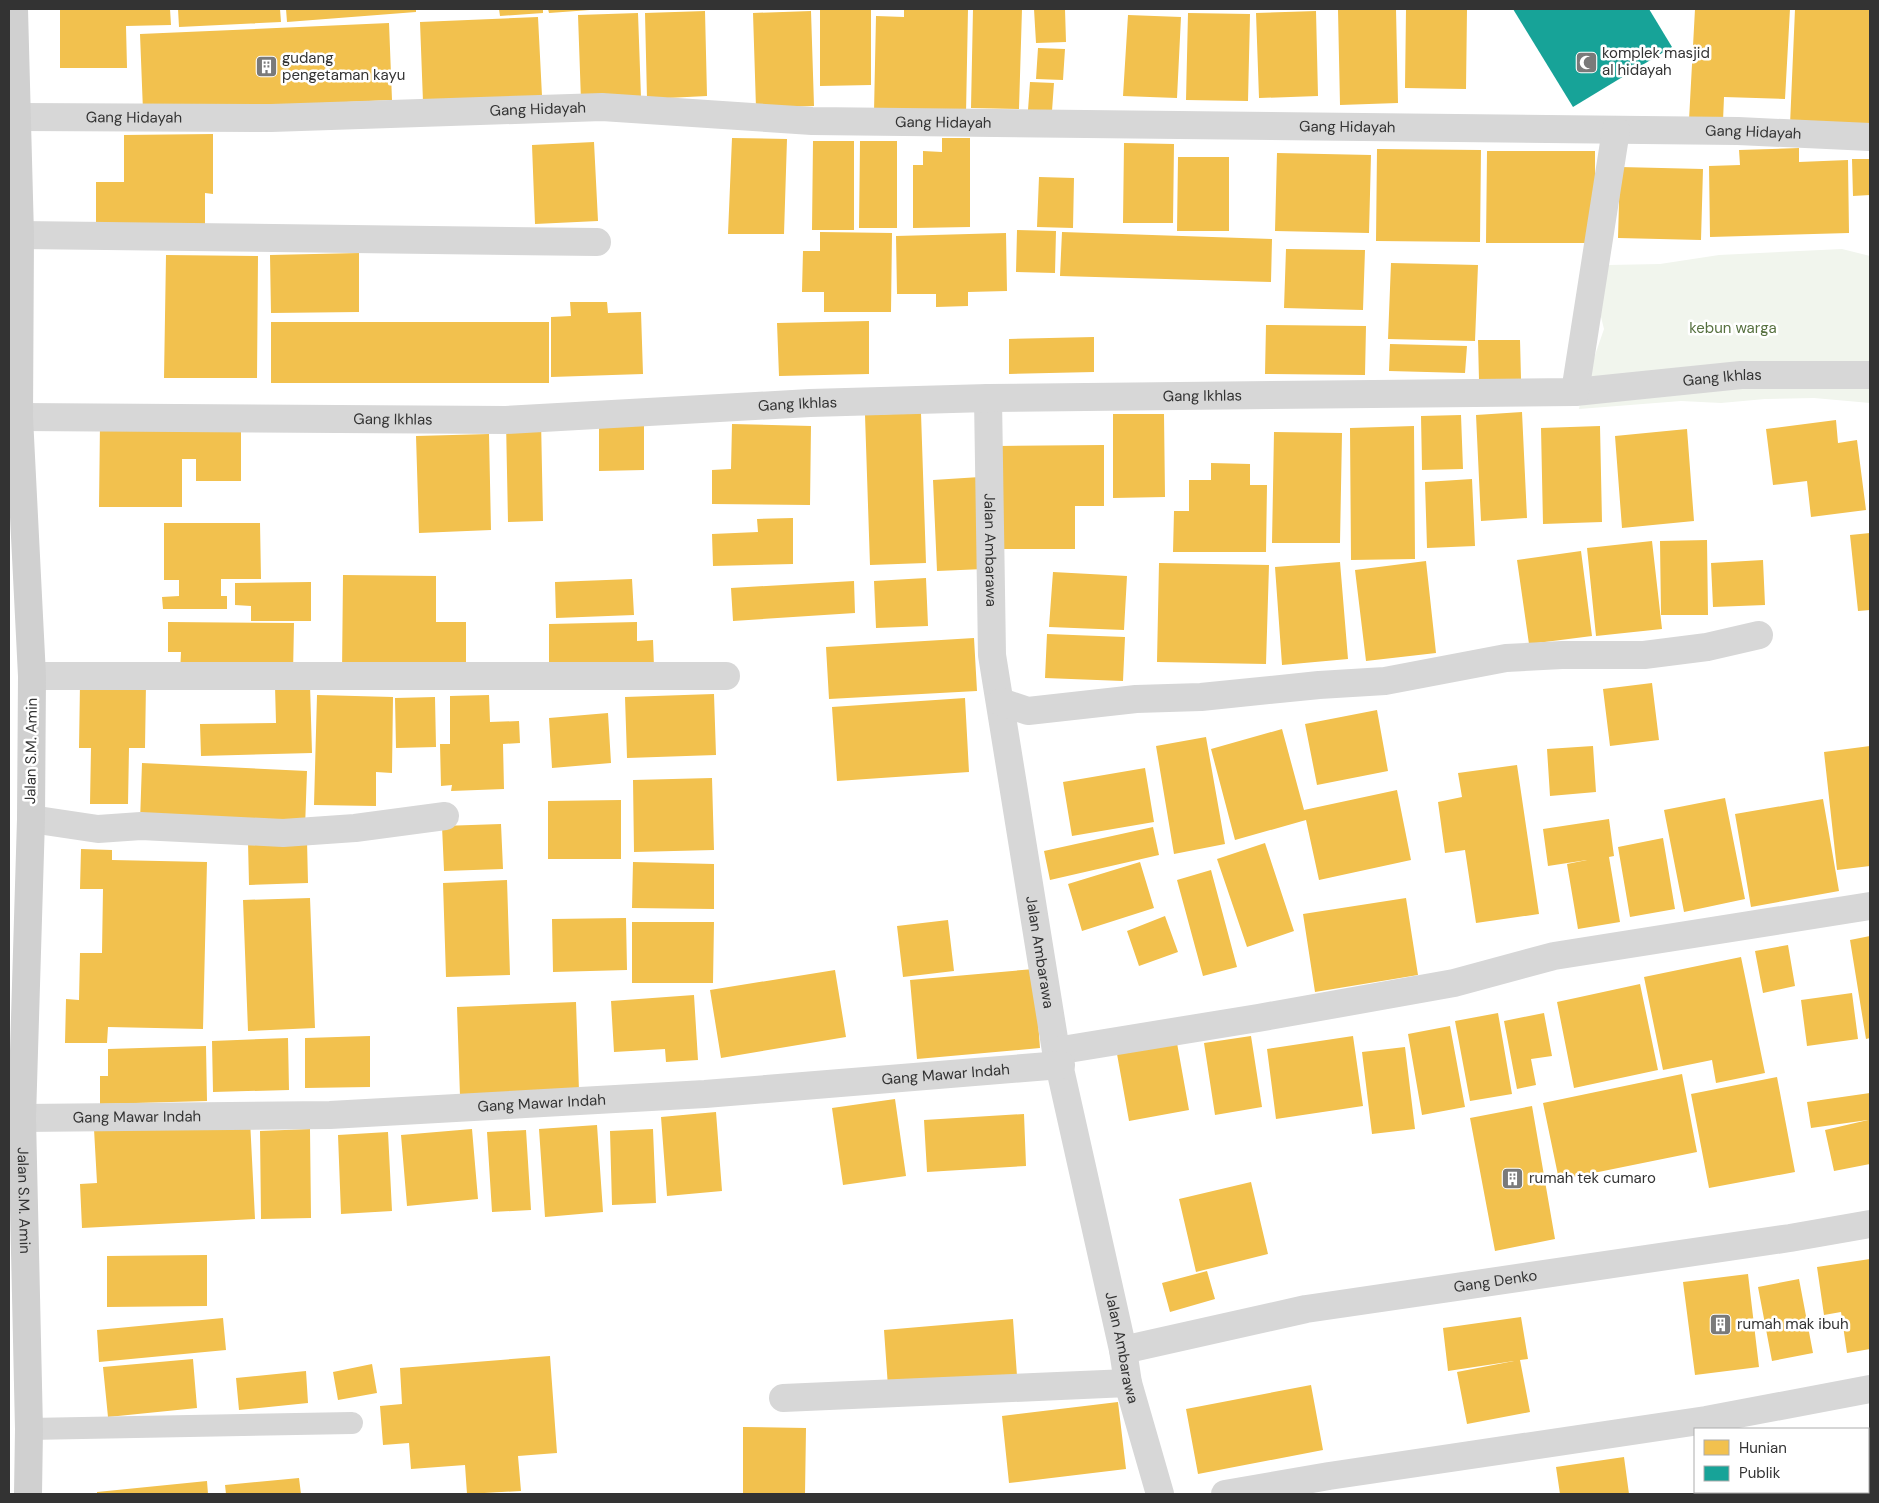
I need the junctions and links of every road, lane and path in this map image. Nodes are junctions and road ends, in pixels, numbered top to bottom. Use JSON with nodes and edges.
{"nodes":[{"id":1,"x":14,"y":9,"type":"edge"},
{"id":2,"x":16,"y":117,"type":"junction"},
{"id":3,"x":1616,"y":130,"type":"junction"},
{"id":4,"x":1870,"y":137,"type":"edge"},
{"id":5,"x":20,"y":235,"type":"junction"},
{"id":6,"x":596,"y":242,"type":"dead end"},
{"id":7,"x":1870,"y":375,"type":"edge"},
{"id":8,"x":1575,"y":392,"type":"junction"},
{"id":9,"x":988,"y":398,"type":"junction"},
{"id":10,"x":19,"y":417,"type":"junction"},
{"id":11,"x":1759,"y":635,"type":"dead end"},
{"id":12,"x":32,"y":676,"type":"junction"},
{"id":13,"x":726,"y":676,"type":"dead end"},
{"id":14,"x":1001,"y":702,"type":"junction"},
{"id":15,"x":445,"y":816,"type":"dead end"},
{"id":16,"x":30,"y":819,"type":"junction"},
{"id":17,"x":1870,"y":906,"type":"edge"},
{"id":18,"x":1059,"y":1058,"type":"junction"},
{"id":19,"x":22,"y":1118,"type":"junction"},
{"id":20,"x":1870,"y":1224,"type":"edge"},
{"id":21,"x":1123,"y":1350,"type":"junction"},
{"id":22,"x":1128,"y":1383,"type":"junction"},
{"id":23,"x":1870,"y":1389,"type":"edge"},
{"id":24,"x":783,"y":1398,"type":"dead end"},
{"id":25,"x":352,"y":1423,"type":"dead end"},
{"id":26,"x":30,"y":1429,"type":"junction"},
{"id":27,"x":28,"y":1494,"type":"edge"},
{"id":28,"x":1160,"y":1494,"type":"edge"},
{"id":29,"x":1225,"y":1494,"type":"edge"}],
"edges":[{"from":1,"to":2,"type":"street","name":"Jalan S.M. Amin"},
{"from":2,"to":3,"type":"street","name":"Gang Hidayah"},
{"from":2,"to":5,"type":"street","name":"Jalan S.M. Amin"},
{"from":3,"to":4,"type":"street","name":"Gang Hidayah"},
{"from":3,"to":8,"type":"street"},
{"from":5,"to":6,"type":"street"},
{"from":5,"to":10,"type":"street","name":"Jalan S.M. Amin"},
{"from":7,"to":8,"type":"street","name":"Gang Ikhlas"},
{"from":8,"to":9,"type":"street","name":"Gang Ikhlas"},
{"from":9,"to":10,"type":"street","name":"Gang Ikhlas"},
{"from":9,"to":14,"type":"street","name":"Jalan Ambarawa"},
{"from":10,"to":12,"type":"street","name":"Jalan S.M. Amin"},
{"from":11,"to":14,"type":"street"},
{"from":12,"to":13,"type":"street"},
{"from":12,"to":16,"type":"street","name":"Jalan S.M. Amin"},
{"from":14,"to":18,"type":"street","name":"Jalan Ambarawa"},
{"from":15,"to":16,"type":"street"},
{"from":16,"to":19,"type":"street","name":"Jalan S.M. Amin"},
{"from":17,"to":18,"type":"street","name":"Gang Mawar Indah"},
{"from":18,"to":19,"type":"street","name":"Gang Mawar Indah"},
{"from":18,"to":21,"type":"street","name":"Jalan Ambarawa"},
{"from":19,"to":26,"type":"street","name":"Jalan S.M. Amin"},
{"from":20,"to":21,"type":"street","name":"Gang Denko"},
{"from":21,"to":22,"type":"street","name":"Jalan Ambarawa"},
{"from":22,"to":24,"type":"street"},
{"from":22,"to":28,"type":"street","name":"Jalan Ambarawa"},
{"from":23,"to":29,"type":"street"},
{"from":25,"to":26,"type":"lane"},
{"from":26,"to":27,"type":"street","name":"Jalan S.M. Amin"}]}
